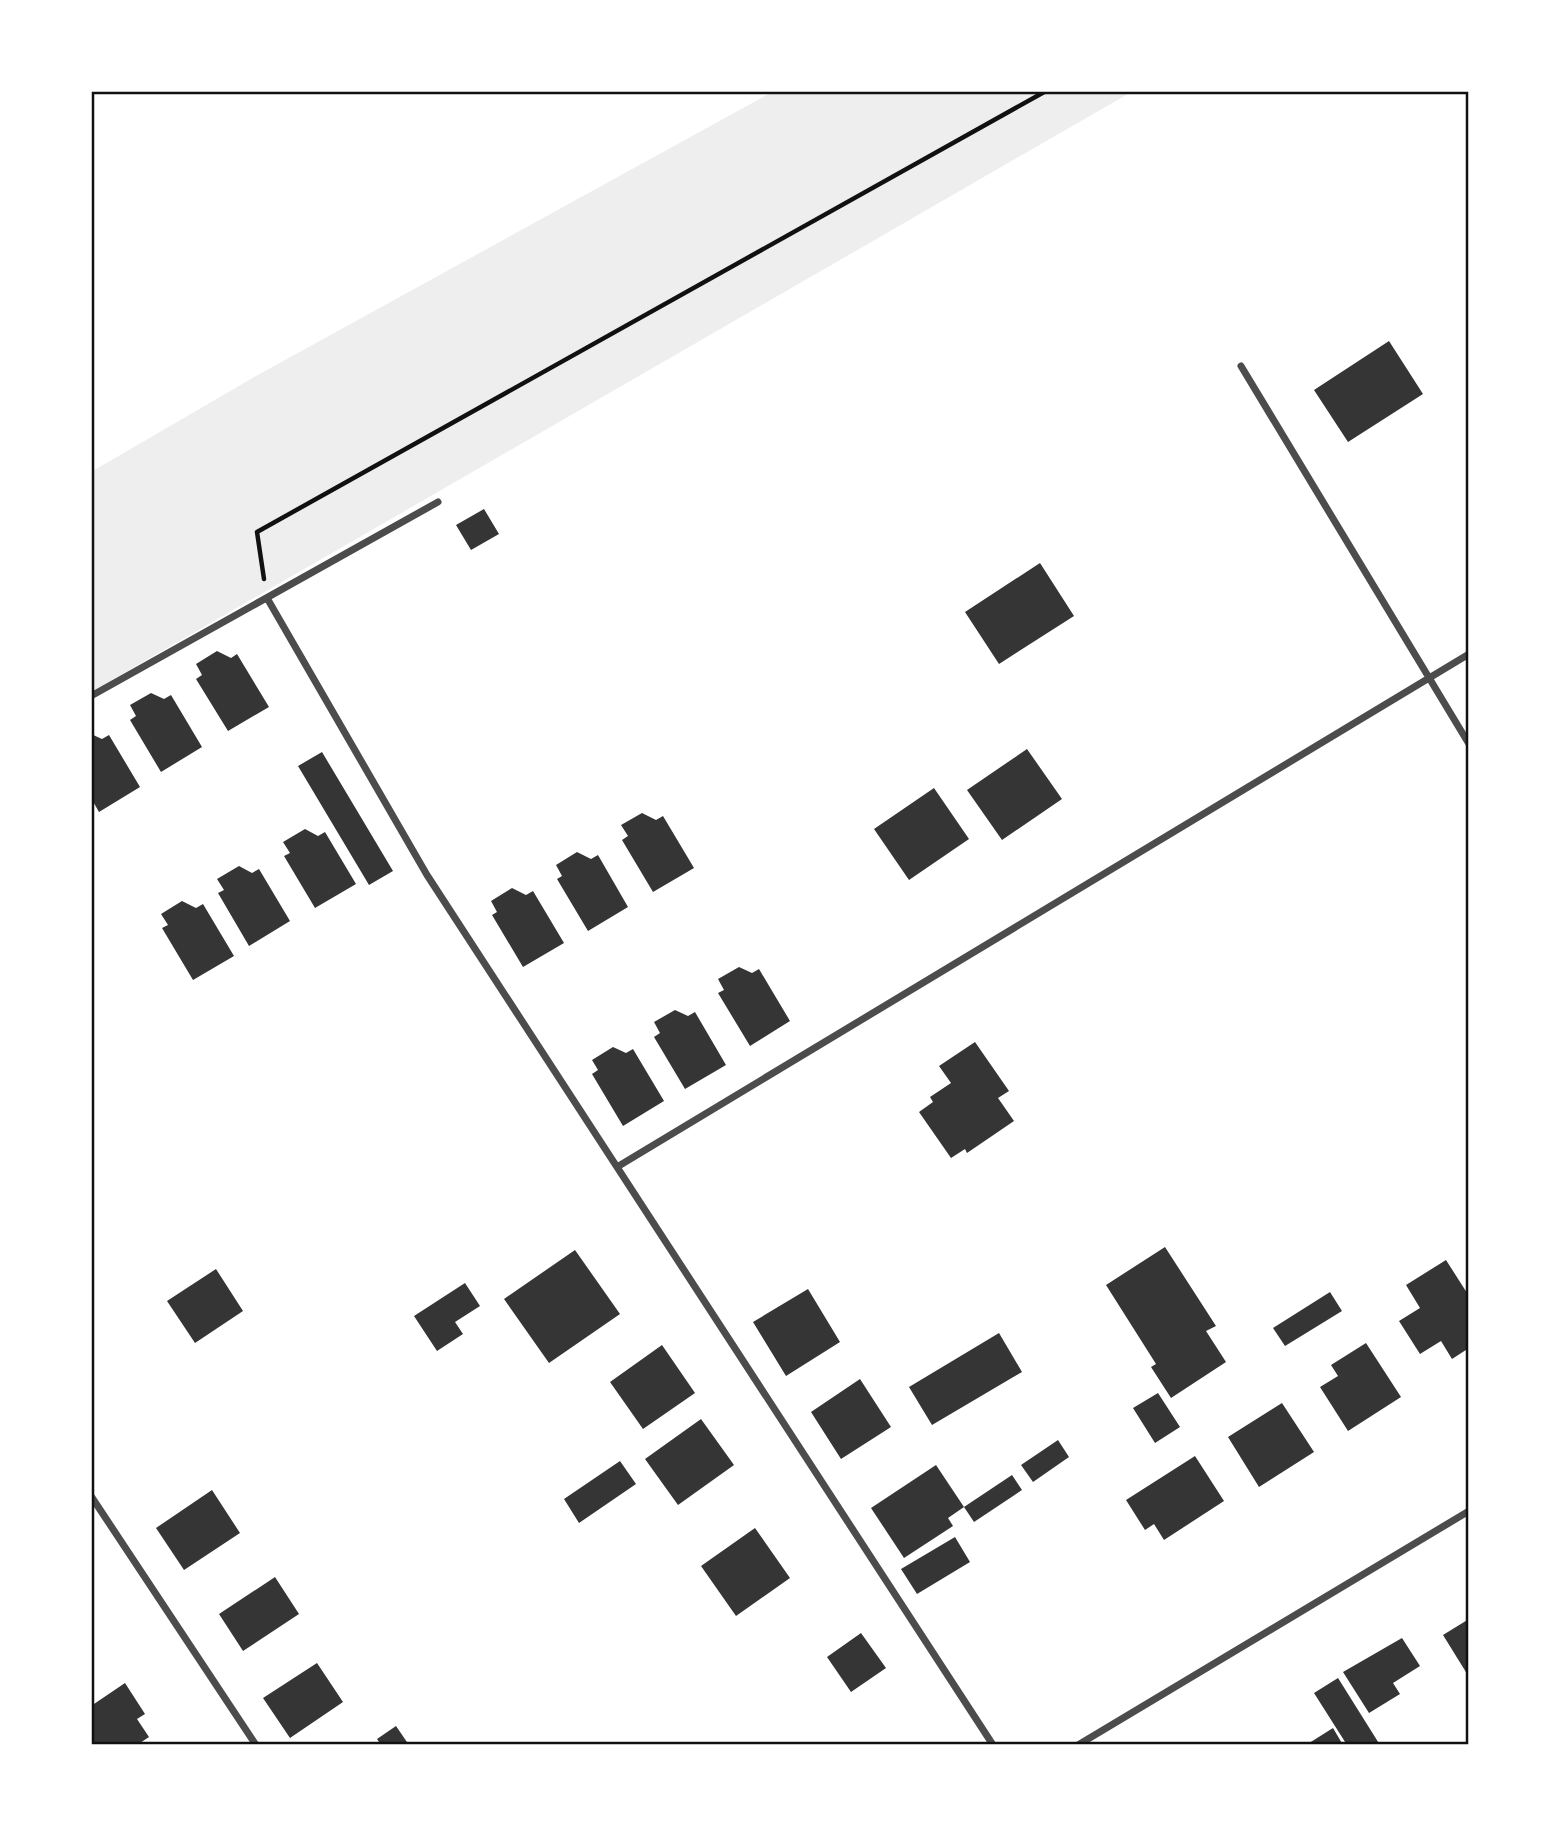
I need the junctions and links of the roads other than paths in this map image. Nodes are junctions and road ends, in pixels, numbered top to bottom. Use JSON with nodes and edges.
{"nodes":[{"id":1,"x":1241,"y":366,"type":"dead end"},
{"id":2,"x":438,"y":502,"type":"dead end"},
{"id":3,"x":267,"y":598,"type":"junction"},
{"id":4,"x":1469,"y":654,"type":"edge"},
{"id":5,"x":1429,"y":678,"type":"junction"},
{"id":6,"x":91,"y":696,"type":"edge"},
{"id":7,"x":1469,"y":744,"type":"edge"},
{"id":8,"x":617,"y":1167,"type":"junction"},
{"id":9,"x":91,"y":1496,"type":"edge"},
{"id":10,"x":1469,"y":1511,"type":"edge"},
{"id":11,"x":256,"y":1745,"type":"edge"},
{"id":12,"x":993,"y":1745,"type":"edge"},
{"id":13,"x":1078,"y":1745,"type":"edge"}],
"edges":[{"from":1,"to":5,"type":"street"},
{"from":2,"to":3,"type":"street"},
{"from":3,"to":6,"type":"street"},
{"from":3,"to":8,"type":"street"},
{"from":4,"to":5,"type":"street"},
{"from":5,"to":7,"type":"street"},
{"from":5,"to":8,"type":"street"},
{"from":8,"to":12,"type":"street"},
{"from":9,"to":11,"type":"street"},
{"from":10,"to":13,"type":"street"}]}
